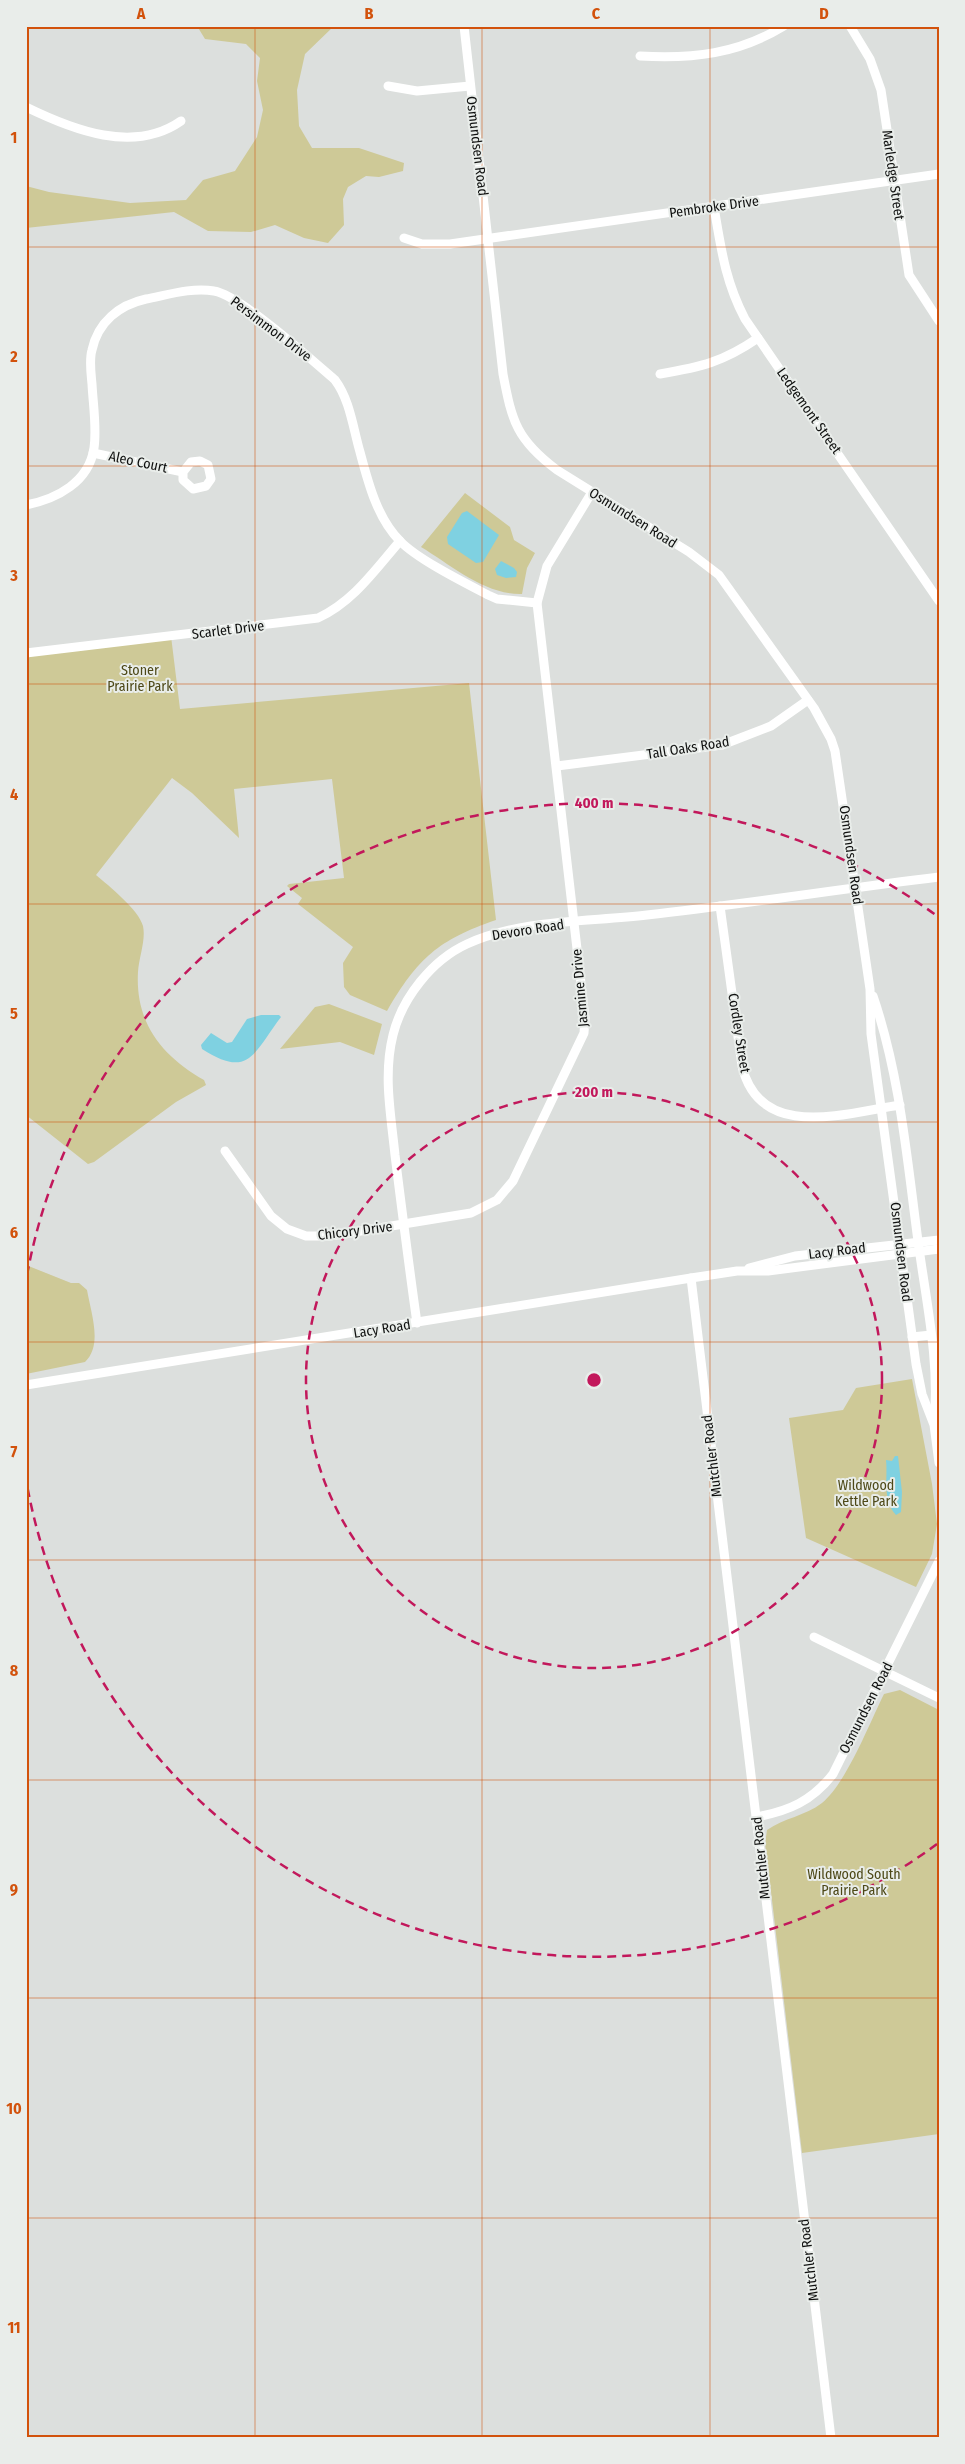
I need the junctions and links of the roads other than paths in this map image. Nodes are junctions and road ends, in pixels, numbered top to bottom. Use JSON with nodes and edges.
{"nodes":[{"id":1,"x":464,"y":26,"type":"edge"},
{"id":2,"x":784,"y":26,"type":"edge"},
{"id":3,"x":850,"y":26,"type":"edge"},
{"id":4,"x":640,"y":56,"type":"dead end"},
{"id":5,"x":388,"y":86,"type":"dead end"},
{"id":6,"x":470,"y":86,"type":"junction"},
{"id":7,"x":26,"y":108,"type":"edge"},
{"id":8,"x":181,"y":121,"type":"dead end"},
{"id":9,"x":939,"y":174,"type":"edge"},
{"id":10,"x":894,"y":181,"type":"junction"},
{"id":11,"x":714,"y":207,"type":"junction"},
{"id":12,"x":404,"y":238,"type":"dead end"},
{"id":13,"x":489,"y":239,"type":"junction"},
{"id":14,"x":939,"y":322,"type":"edge"},
{"id":15,"x":758,"y":338,"type":"junction"},
{"id":16,"x":660,"y":374,"type":"dead end"},
{"id":17,"x":93,"y":452,"type":"junction"},
{"id":18,"x":183,"y":472,"type":"dead end"},
{"id":19,"x":592,"y":492,"type":"junction"},
{"id":20,"x":26,"y":504,"type":"edge"},
{"id":21,"x":400,"y":541,"type":"junction"},
{"id":22,"x":939,"y":600,"type":"edge"},
{"id":23,"x":537,"y":603,"type":"junction"},
{"id":24,"x":26,"y":653,"type":"edge"},
{"id":25,"x":808,"y":700,"type":"junction"},
{"id":26,"x":557,"y":766,"type":"junction"},
{"id":27,"x":939,"y":877,"type":"edge"},
{"id":28,"x":856,"y":887,"type":"junction"},
{"id":29,"x":720,"y":906,"type":"junction"},
{"id":30,"x":573,"y":923,"type":"junction"},
{"id":31,"x":870,"y":989,"type":"junction"},
{"id":32,"x":900,"y":1105,"type":"junction"},
{"id":33,"x":883,"y":1108,"type":"junction"},
{"id":34,"x":225,"y":1151,"type":"dead end"},
{"id":35,"x":404,"y":1224,"type":"junction"},
{"id":36,"x":939,"y":1240,"type":"edge"},
{"id":37,"x":900,"y":1243,"type":"junction"},
{"id":38,"x":918,"y":1246,"type":"junction"},
{"id":39,"x":939,"y":1248,"type":"edge"},
{"id":40,"x":901,"y":1254,"type":"junction"},
{"id":41,"x":737,"y":1271,"type":"junction"},
{"id":42,"x":691,"y":1278,"type":"junction"},
{"id":43,"x":417,"y":1323,"type":"junction"},
{"id":44,"x":931,"y":1335,"type":"junction"},
{"id":45,"x":912,"y":1337,"type":"junction"},
{"id":46,"x":26,"y":1385,"type":"edge"},
{"id":47,"x":934,"y":1424,"type":"junction"},
{"id":48,"x":939,"y":1463,"type":"edge"},
{"id":49,"x":939,"y":1561,"type":"edge"},
{"id":50,"x":814,"y":1637,"type":"dead end"},
{"id":51,"x":885,"y":1670,"type":"junction"},
{"id":52,"x":939,"y":1698,"type":"edge"},
{"id":53,"x":756,"y":1816,"type":"junction"},
{"id":54,"x":831,"y":2438,"type":"edge"}],
"edges":[{"from":1,"to":6,"type":"street","name":"Osmundsen Road"},
{"from":2,"to":4,"type":"street"},
{"from":3,"to":10,"type":"street","name":"Marledge Street"},
{"from":5,"to":6,"type":"street"},
{"from":6,"to":13,"type":"street","name":"Osmundsen Road"},
{"from":7,"to":8,"type":"street"},
{"from":9,"to":10,"type":"street","name":"Pembroke Drive"},
{"from":10,"to":11,"type":"street","name":"Pembroke Drive"},
{"from":10,"to":14,"type":"street","name":"Marledge Street"},
{"from":11,"to":13,"type":"street","name":"Pembroke Drive"},
{"from":11,"to":15,"type":"street","name":"Ledgemont Street"},
{"from":12,"to":13,"type":"street","name":"Pembroke Drive"},
{"from":13,"to":19,"type":"street","name":"Osmundsen Road"},
{"from":15,"to":16,"type":"street"},
{"from":15,"to":22,"type":"street","name":"Ledgemont Street"},
{"from":17,"to":18,"type":"street","name":"Aleo Court"},
{"from":17,"to":20,"type":"street","name":"Persimmon Drive"},
{"from":17,"to":21,"type":"street","name":"Persimmon Drive"},
{"from":19,"to":23,"type":"street","name":"Jasmine Drive"},
{"from":19,"to":25,"type":"street","name":"Osmundsen Road"},
{"from":21,"to":23,"type":"street","name":"Persimmon Drive"},
{"from":21,"to":24,"type":"street","name":"Scarlet Drive"},
{"from":23,"to":26,"type":"street","name":"Jasmine Drive"},
{"from":25,"to":26,"type":"street","name":"Tall Oaks Road"},
{"from":25,"to":28,"type":"street","name":"Osmundsen Road"},
{"from":26,"to":30,"type":"street","name":"Jasmine Drive"},
{"from":27,"to":28,"type":"street","name":"Devoro Road"},
{"from":28,"to":29,"type":"street","name":"Devoro Road"},
{"from":28,"to":31,"type":"street","name":"Osmundsen Road"},
{"from":29,"to":30,"type":"street","name":"Devoro Road"},
{"from":29,"to":33,"type":"street","name":"Cordley Street"},
{"from":30,"to":35,"type":"street","name":"Jasmine Drive"},
{"from":30,"to":35,"type":"street","name":"Devoro Road"},
{"from":31,"to":32,"type":"street","name":"Osmundsen Road"},
{"from":31,"to":33,"type":"street","name":"Osmundsen Road"},
{"from":32,"to":33,"type":"street","name":"Cordley Street"},
{"from":32,"to":38,"type":"street","name":"Osmundsen Road"},
{"from":33,"to":37,"type":"street","name":"Osmundsen Road"},
{"from":34,"to":35,"type":"street","name":"Chicory Drive"},
{"from":35,"to":43,"type":"street","name":"Devoro Road"},
{"from":36,"to":38,"type":"street","name":"Lacy Road"},
{"from":37,"to":38,"type":"street","name":"Lacy Road"},
{"from":37,"to":40,"type":"street","name":"Osmundsen Road"},
{"from":37,"to":41,"type":"street","name":"Lacy Road"},
{"from":38,"to":39,"type":"street","name":"Lacy Road"},
{"from":38,"to":40,"type":"street","name":"Lacy Road"},
{"from":38,"to":44,"type":"street","name":"Osmundsen Road"},
{"from":40,"to":41,"type":"street","name":"Lacy Road"},
{"from":40,"to":45,"type":"street","name":"Osmundsen Road"},
{"from":41,"to":42,"type":"street","name":"Lacy Road"},
{"from":42,"to":43,"type":"street","name":"Lacy Road"},
{"from":42,"to":53,"type":"street","name":"Mutchler Road"},
{"from":43,"to":46,"type":"street","name":"Lacy Road"},
{"from":44,"to":45,"type":"street"},
{"from":44,"to":47,"type":"street","name":"Osmundsen Road"},
{"from":45,"to":47,"type":"street","name":"Osmundsen Road"},
{"from":47,"to":48,"type":"street","name":"Osmundsen Road"},
{"from":49,"to":51,"type":"street","name":"Osmundsen Road"},
{"from":50,"to":51,"type":"street"},
{"from":51,"to":52,"type":"street"},
{"from":51,"to":53,"type":"street","name":"Osmundsen Road"},
{"from":53,"to":54,"type":"street","name":"Mutchler Road"}]}
